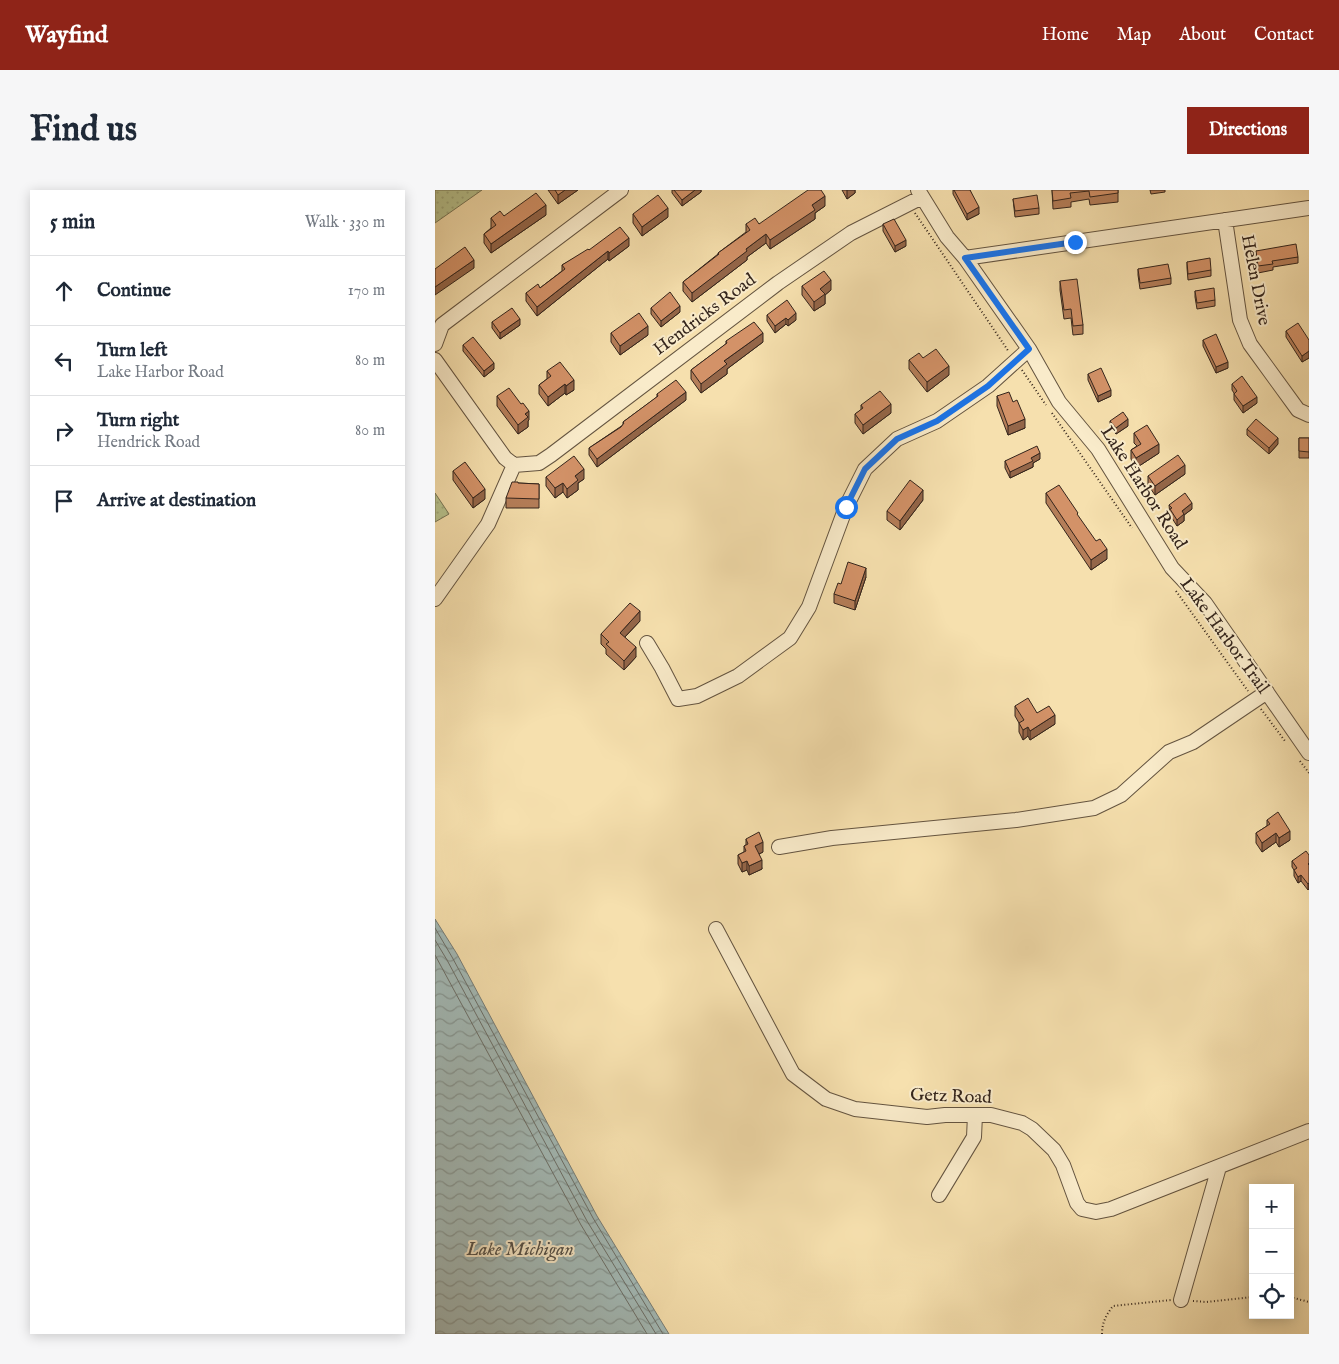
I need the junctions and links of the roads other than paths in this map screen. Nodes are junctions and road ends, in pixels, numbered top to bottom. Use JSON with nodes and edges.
{"nodes":[{"id":1,"x":621,"y":190,"type":"edge"},
{"id":2,"x":920,"y":194,"type":"edge"},
{"id":3,"x":1309,"y":208,"type":"edge"},
{"id":4,"x":1225,"y":220,"type":"junction"},
{"id":5,"x":965,"y":258,"type":"junction"},
{"id":6,"x":435,"y":344,"type":"edge"},
{"id":7,"x":1029,"y":349,"type":"junction"},
{"id":8,"x":435,"y":360,"type":"edge"},
{"id":9,"x":1309,"y":415,"type":"edge"},
{"id":10,"x":514,"y":465,"type":"junction"},
{"id":11,"x":435,"y":599,"type":"edge"},
{"id":12,"x":647,"y":643,"type":"dead end"},
{"id":13,"x":1267,"y":692,"type":"junction"},
{"id":14,"x":1304,"y":756,"type":"edge"},
{"id":15,"x":779,"y":847,"type":"dead end"},
{"id":16,"x":715,"y":929,"type":"dead end"},
{"id":17,"x":975,"y":1115,"type":"junction"},
{"id":18,"x":1309,"y":1131,"type":"edge"},
{"id":19,"x":1219,"y":1167,"type":"junction"},
{"id":20,"x":939,"y":1195,"type":"dead end"},
{"id":21,"x":1181,"y":1300,"type":"road end"}],
"edges":[{"from":1,"to":6,"type":"street"},
{"from":2,"to":5,"type":"street","name":"Lake Harbor Road"},
{"from":2,"to":10,"type":"street","name":"Hendricks Road"},
{"from":3,"to":4,"type":"street"},
{"from":4,"to":5,"type":"street"},
{"from":4,"to":9,"type":"street","name":"Helen Drive"},
{"from":5,"to":7,"type":"street","name":"Lake Harbor Road"},
{"from":7,"to":12,"type":"street"},
{"from":7,"to":13,"type":"street","name":"Lake Harbor Road"},
{"from":8,"to":10,"type":"street"},
{"from":10,"to":11,"type":"street"},
{"from":13,"to":14,"type":"street","name":"Lake Harbor Road"},
{"from":13,"to":15,"type":"street"},
{"from":16,"to":17,"type":"street","name":"Getz Road"},
{"from":17,"to":19,"type":"street","name":"Getz Road"},
{"from":17,"to":20,"type":"street"},
{"from":18,"to":19,"type":"street","name":"Getz Road"},
{"from":19,"to":21,"type":"street"}]}
